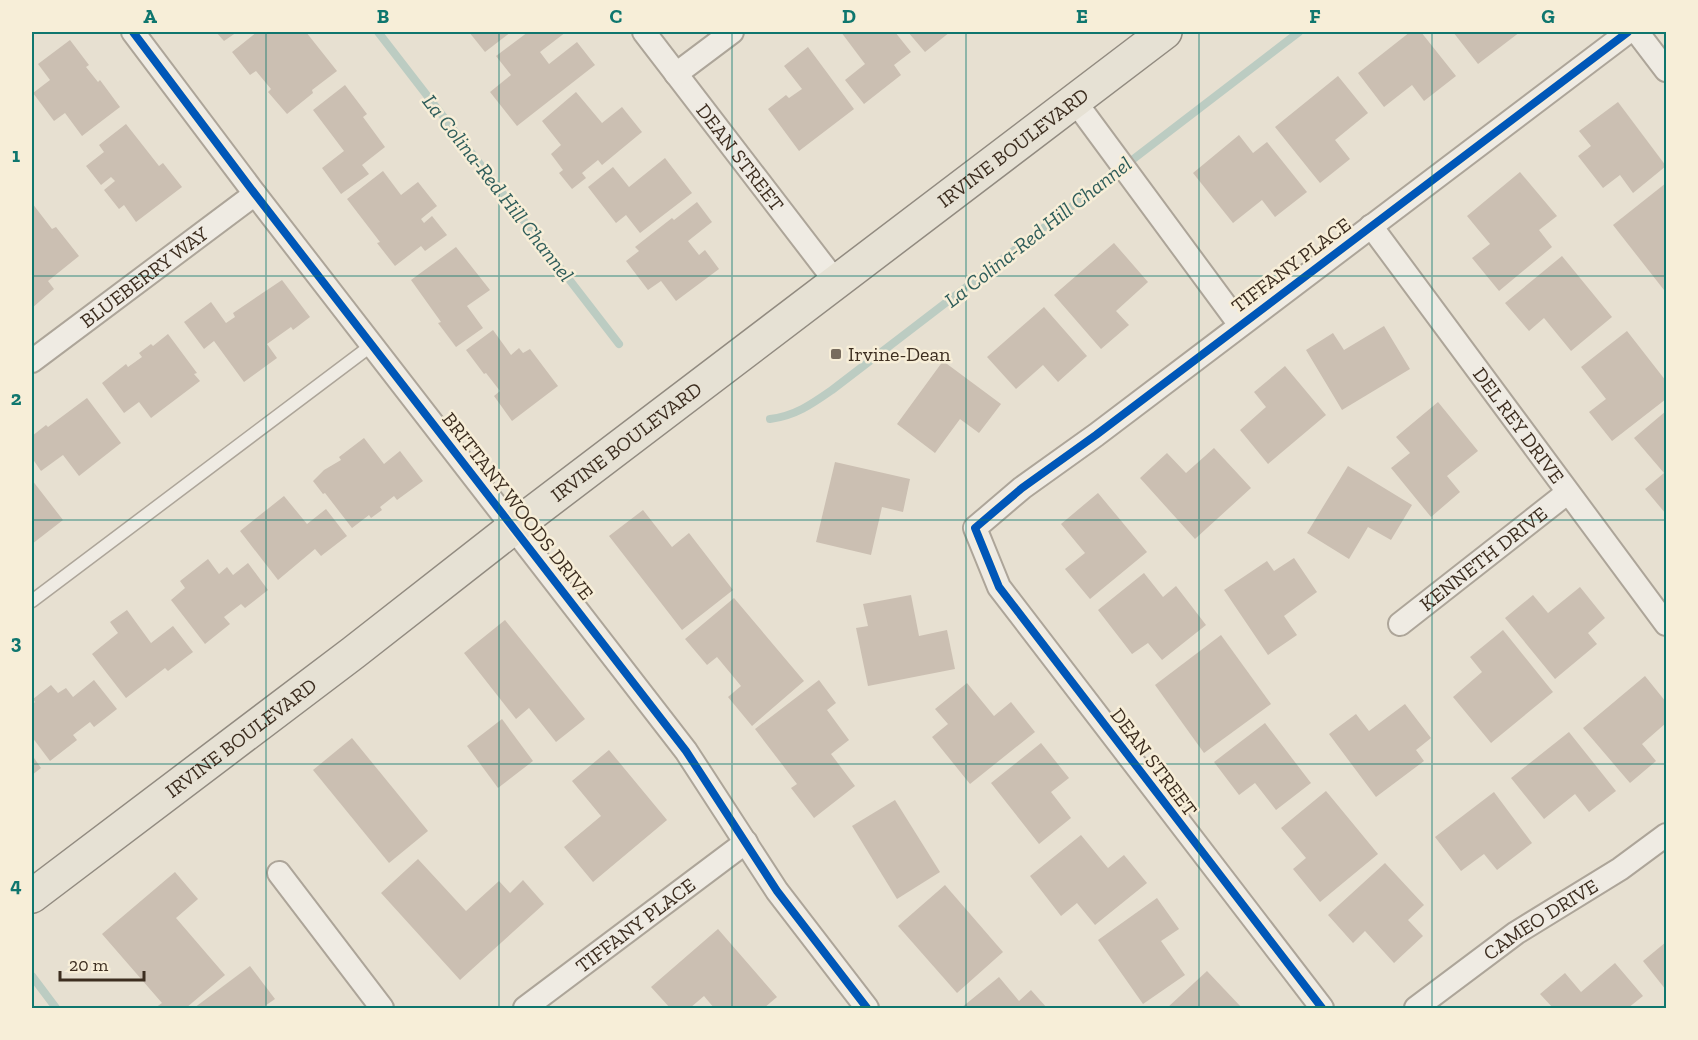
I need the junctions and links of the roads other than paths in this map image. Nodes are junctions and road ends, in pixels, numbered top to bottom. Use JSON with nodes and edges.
{"nodes":[{"id":1,"x":133,"y":32,"type":"edge"},
{"id":2,"x":644,"y":32,"type":"edge"},
{"id":3,"x":732,"y":32,"type":"edge"},
{"id":4,"x":1165,"y":32,"type":"edge"},
{"id":5,"x":1628,"y":32,"type":"edge"},
{"id":6,"x":1637,"y":32,"type":"edge"},
{"id":7,"x":1666,"y":70,"type":"edge"},
{"id":8,"x":676,"y":74,"type":"junction"},
{"id":9,"x":1074,"y":100,"type":"junction"},
{"id":10,"x":255,"y":194,"type":"junction"},
{"id":11,"x":1371,"y":226,"type":"junction"},
{"id":12,"x":836,"y":282,"type":"junction"},
{"id":13,"x":1240,"y":325,"type":"junction"},
{"id":14,"x":372,"y":345,"type":"junction"},
{"id":15,"x":32,"y":362,"type":"edge"},
{"id":16,"x":1567,"y":493,"type":"junction"},
{"id":17,"x":514,"y":527,"type":"junction"},
{"id":18,"x":975,"y":528,"type":"joint"},
{"id":19,"x":32,"y":601,"type":"edge"},
{"id":20,"x":1400,"y":624,"type":"dead end"},
{"id":21,"x":1666,"y":624,"type":"edge"},
{"id":22,"x":1666,"y":835,"type":"edge"},
{"id":23,"x":746,"y":842,"type":"junction"},
{"id":24,"x":279,"y":873,"type":"dead end"},
{"id":25,"x":32,"y":896,"type":"edge"},
{"id":26,"x":382,"y":1008,"type":"edge"},
{"id":27,"x":525,"y":1008,"type":"edge"},
{"id":28,"x":867,"y":1008,"type":"edge"},
{"id":29,"x":1322,"y":1008,"type":"edge"},
{"id":30,"x":1416,"y":1008,"type":"edge"}],
"edges":[{"from":1,"to":10,"type":"street","name":"BRITTANY WOODS DRIVE"},
{"from":2,"to":8,"type":"street","name":"DEAN STREET"},
{"from":3,"to":8,"type":"street"},
{"from":4,"to":9,"type":"main road","name":"IRVINE BOULEVARD"},
{"from":5,"to":11,"type":"street","name":"TIFFANY PLACE"},
{"from":6,"to":7,"type":"street"},
{"from":8,"to":12,"type":"street","name":"DEAN STREET"},
{"from":9,"to":12,"type":"main road","name":"IRVINE BOULEVARD"},
{"from":9,"to":13,"type":"street"},
{"from":10,"to":14,"type":"street","name":"BRITTANY WOODS DRIVE"},
{"from":10,"to":15,"type":"street","name":"BLUEBERRY WAY"},
{"from":11,"to":13,"type":"street","name":"TIFFANY PLACE"},
{"from":11,"to":16,"type":"street","name":"DEL REY DRIVE"},
{"from":12,"to":17,"type":"main road","name":"IRVINE BOULEVARD"},
{"from":13,"to":18,"type":"street","name":"TIFFANY PLACE"},
{"from":14,"to":17,"type":"street","name":"BRITTANY WOODS DRIVE"},
{"from":14,"to":19,"type":"lane"},
{"from":16,"to":20,"type":"street","name":"KENNETH DRIVE"},
{"from":16,"to":21,"type":"street","name":"DEL REY DRIVE"},
{"from":17,"to":23,"type":"street","name":"BRITTANY WOODS DRIVE"},
{"from":17,"to":25,"type":"main road","name":"IRVINE BOULEVARD"},
{"from":18,"to":29,"type":"street","name":"DEAN STREET"},
{"from":22,"to":30,"type":"street","name":"CAMEO DRIVE"},
{"from":23,"to":27,"type":"street","name":"TIFFANY PLACE"},
{"from":23,"to":28,"type":"street","name":"BRITTANY WOODS DRIVE"},
{"from":24,"to":26,"type":"street"}]}
